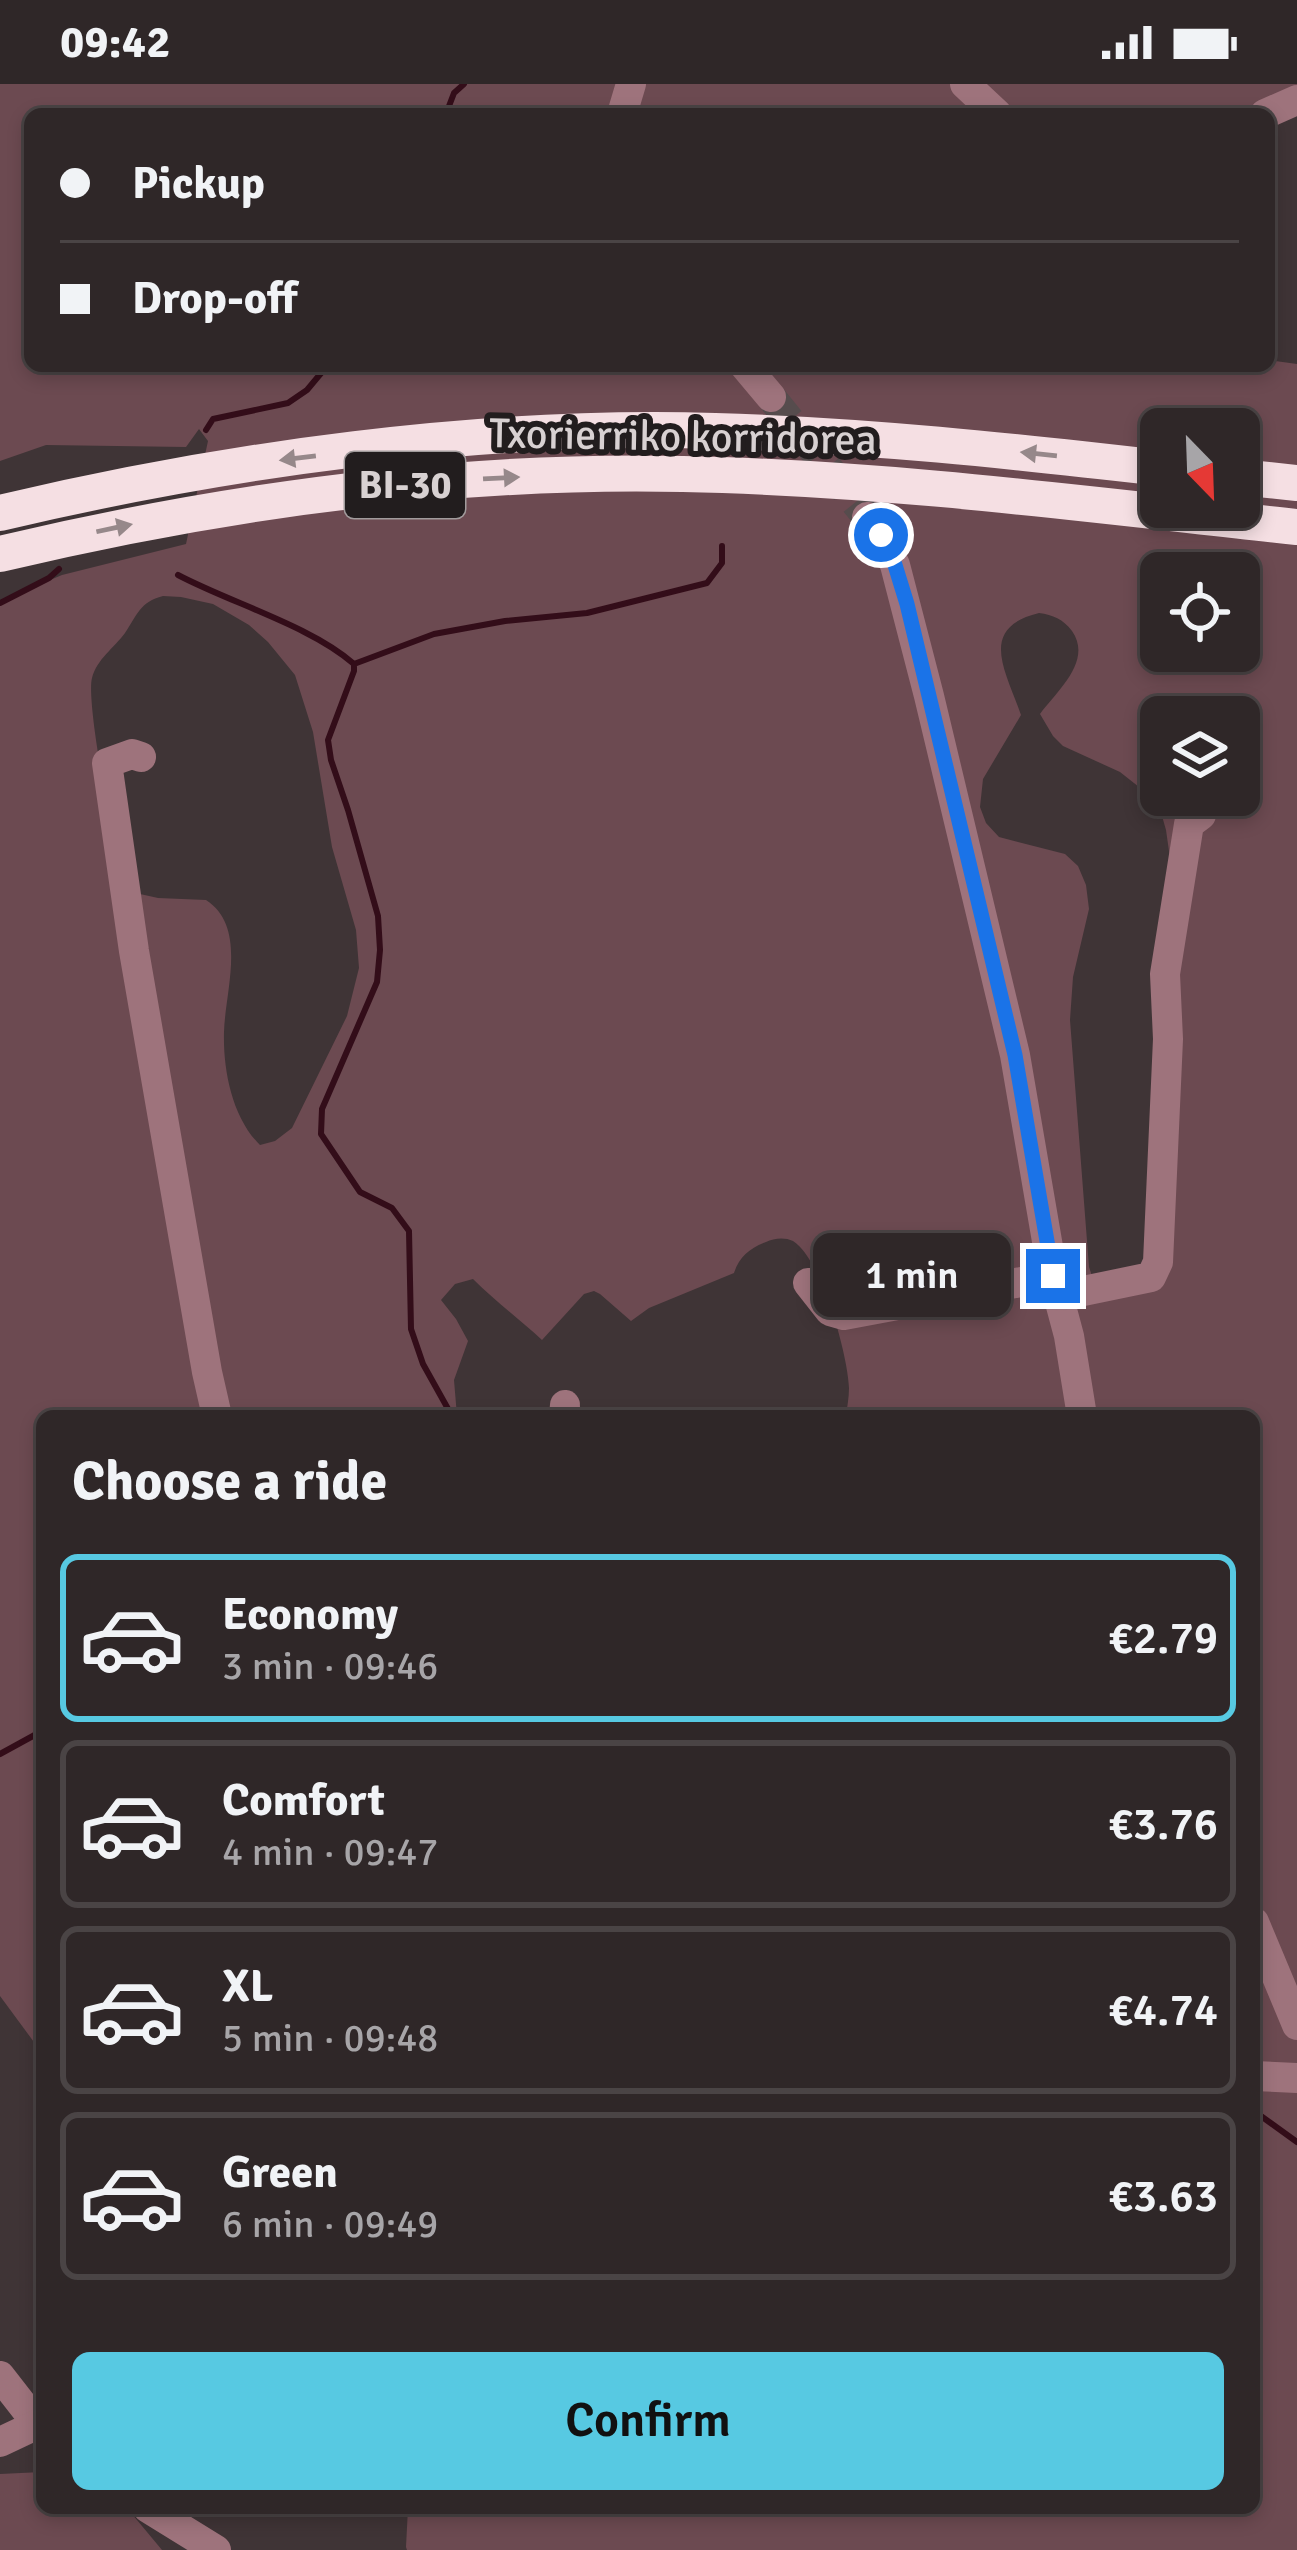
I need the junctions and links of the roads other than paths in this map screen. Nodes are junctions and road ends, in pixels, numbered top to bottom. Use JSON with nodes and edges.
{"nodes":[{"id":1,"x":965,"y":84,"type":"edge"},
{"id":2,"x":991,"y":108,"type":"edge"},
{"id":3,"x":750,"y":372,"type":"edge"},
{"id":4,"x":771,"y":397,"type":"tunnel mouth"},
{"id":5,"x":1140,"y":466,"type":"edge"},
{"id":6,"x":1260,"y":479,"type":"edge"},
{"id":7,"x":1297,"y":483,"type":"edge"},
{"id":8,"x":0,"y":513,"type":"edge"},
{"id":9,"x":867,"y":517,"type":"tunnel mouth"},
{"id":10,"x":1297,"y":527,"type":"edge"},
{"id":11,"x":0,"y":554,"type":"edge"},
{"id":12,"x":141,"y":757,"type":"dead end"},
{"id":13,"x":1199,"y":816,"type":"edge"},
{"id":14,"x":808,"y":1283,"type":"dead end"},
{"id":15,"x":1056,"y":1286,"type":"junction"},
{"id":16,"x":217,"y":1410,"type":"edge"},
{"id":17,"x":1081,"y":1410,"type":"edge"},
{"id":18,"x":1260,"y":1936,"type":"edge"},
{"id":19,"x":1297,"y":2024,"type":"edge"},
{"id":20,"x":1260,"y":2076,"type":"edge"},
{"id":21,"x":1297,"y":2078,"type":"edge"},
{"id":22,"x":0,"y":2376,"type":"edge"},
{"id":23,"x":36,"y":2423,"type":"edge"},
{"id":24,"x":36,"y":2428,"type":"edge"},
{"id":25,"x":0,"y":2441,"type":"edge"},
{"id":26,"x":158,"y":2514,"type":"edge"},
{"id":27,"x":216,"y":2550,"type":"edge"}],
"edges":[{"from":1,"to":2,"type":"street"},
{"from":3,"to":4,"type":"street"},
{"from":5,"to":8,"type":"highway","name":"Txorierriko korridorea","number":"BI-30","one_way":true},
{"from":6,"to":7,"type":"highway"},
{"from":9,"to":15,"type":"street"},
{"from":11,"to":10,"type":"highway","name":"Txorierriko korridorea","number":"BI-30","one_way":true},
{"from":12,"to":16,"type":"street"},
{"from":13,"to":15,"type":"street"},
{"from":14,"to":15,"type":"street"},
{"from":15,"to":17,"type":"street"},
{"from":18,"to":19,"type":"street"},
{"from":20,"to":21,"type":"street"},
{"from":22,"to":23,"type":"street"},
{"from":24,"to":25,"type":"street"},
{"from":26,"to":27,"type":"street"}]}
